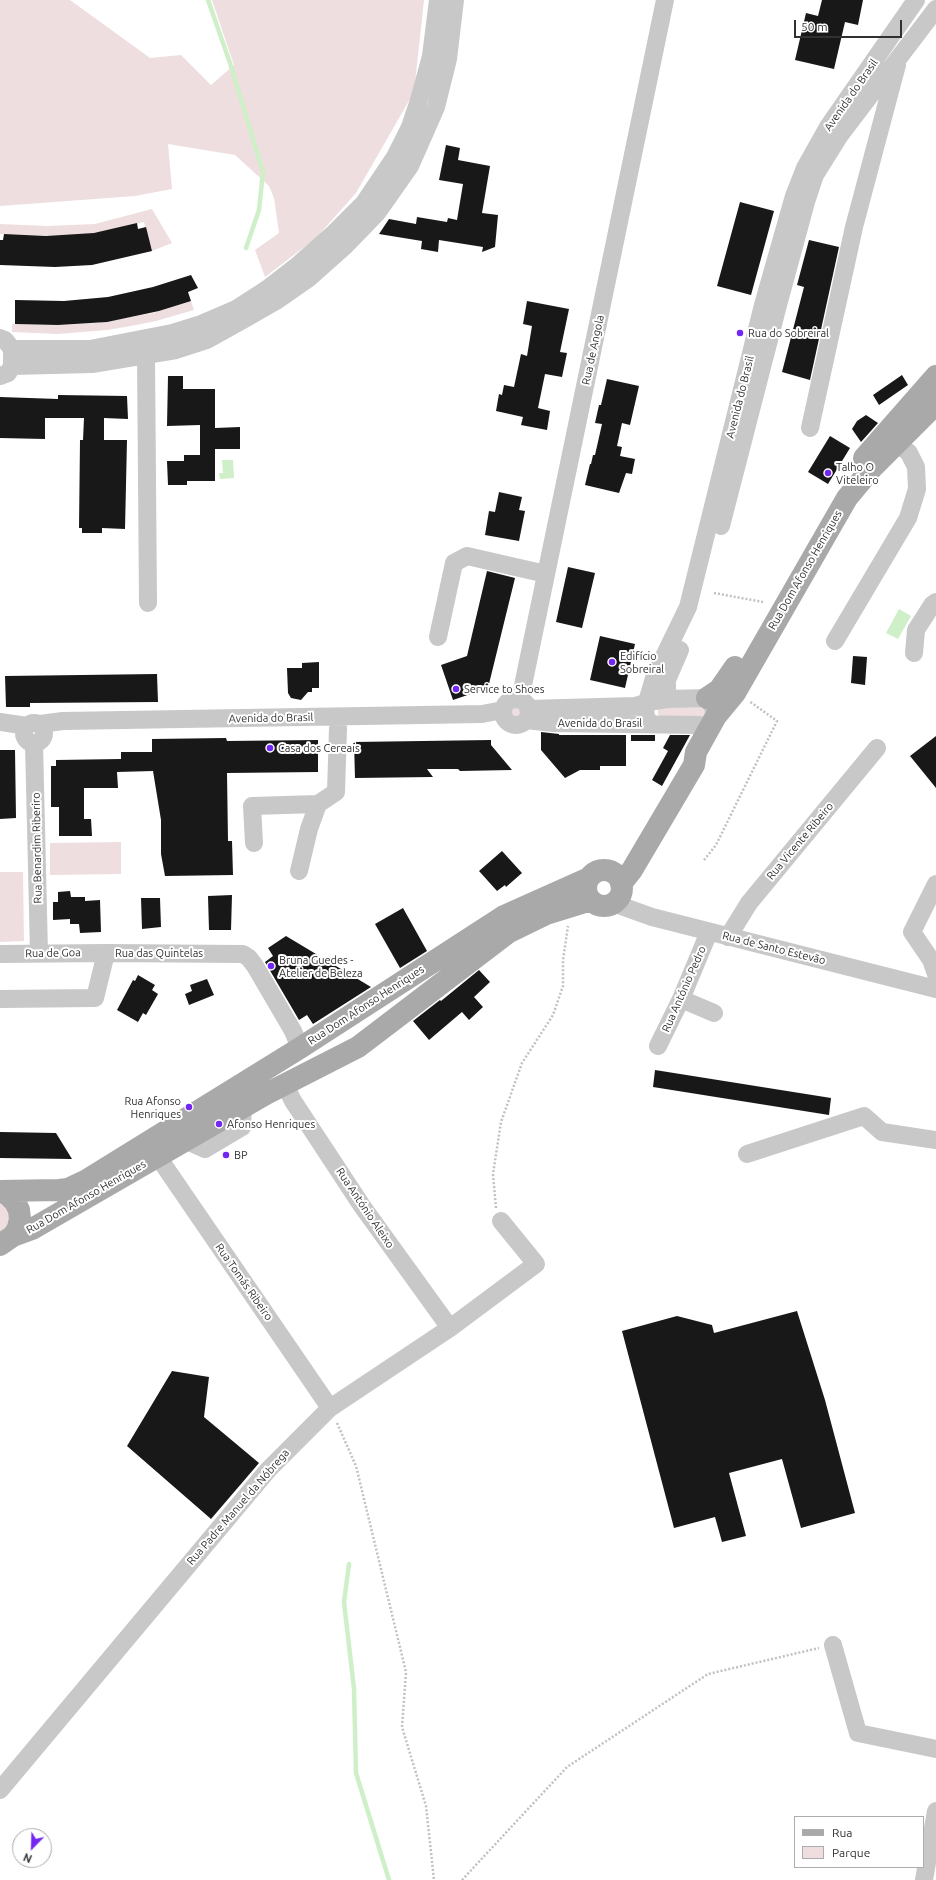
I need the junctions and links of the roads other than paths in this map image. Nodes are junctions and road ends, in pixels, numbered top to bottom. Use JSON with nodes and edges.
{"nodes":[{"id":1,"x":438,"y":0,"type":"edge"},
{"id":2,"x":455,"y":0,"type":"edge"},
{"id":3,"x":666,"y":0,"type":"edge"},
{"id":4,"x":916,"y":0,"type":"edge"},
{"id":5,"x":930,"y":0,"type":"edge"},
{"id":6,"x":936,"y":2,"type":"edge"},
{"id":7,"x":936,"y":9,"type":"edge"},
{"id":8,"x":899,"y":58,"type":"junction"},
{"id":9,"x":146,"y":356,"type":"junction"},
{"id":10,"x":6,"y":357,"type":"edge"},
{"id":11,"x":936,"y":376,"type":"edge"},
{"id":12,"x":936,"y":404,"type":"edge"},
{"id":13,"x":810,"y":428,"type":"dead end"},
{"id":14,"x":898,"y":443,"type":"junction"},
{"id":15,"x":546,"y":574,"type":"junction"},
{"id":16,"x":936,"y":602,"type":"edge"},
{"id":17,"x":148,"y":603,"type":"dead end"},
{"id":18,"x":438,"y":636,"type":"dead end"},
{"id":19,"x":834,"y":641,"type":"dead end"},
{"id":20,"x":914,"y":653,"type":"dead end"},
{"id":21,"x":667,"y":699,"type":"junction"},
{"id":22,"x":648,"y":702,"type":"junction"},
{"id":23,"x":524,"y":710,"type":"junction"},
{"id":24,"x":711,"y":714,"type":"junction"},
{"id":25,"x":504,"y":715,"type":"junction"},
{"id":26,"x":0,"y":722,"type":"edge"},
{"id":27,"x":650,"y":723,"type":"junction"},
{"id":28,"x":338,"y":728,"type":"junction"},
{"id":29,"x":0,"y":732,"type":"edge"},
{"id":30,"x":34,"y":733,"type":"junction"},
{"id":31,"x":877,"y":748,"type":"dead end"},
{"id":32,"x":318,"y":804,"type":"junction"},
{"id":33,"x":254,"y":842,"type":"dead end"},
{"id":34,"x":299,"y":871,"type":"dead end"},
{"id":35,"x":936,"y":884,"type":"edge"},
{"id":36,"x":610,"y":890,"type":"junction"},
{"id":37,"x":709,"y":932,"type":"junction"},
{"id":38,"x":728,"y":937,"type":"junction"},
{"id":39,"x":106,"y":953,"type":"junction"},
{"id":40,"x":0,"y":954,"type":"edge"},
{"id":41,"x":39,"y":954,"type":"junction"},
{"id":42,"x":936,"y":974,"type":"edge"},
{"id":43,"x":936,"y":989,"type":"edge"},
{"id":44,"x":0,"y":999,"type":"edge"},
{"id":45,"x":681,"y":999,"type":"junction"},
{"id":46,"x":714,"y":1013,"type":"dead end"},
{"id":47,"x":304,"y":1046,"type":"junction"},
{"id":48,"x":658,"y":1046,"type":"dead end"},
{"id":49,"x":320,"y":1066,"type":"junction"},
{"id":50,"x":258,"y":1074,"type":"junction"},
{"id":51,"x":276,"y":1089,"type":"junction"},
{"id":52,"x":936,"y":1140,"type":"edge"},
{"id":53,"x":153,"y":1149,"type":"junction"},
{"id":54,"x":747,"y":1154,"type":"dead end"},
{"id":55,"x":0,"y":1191,"type":"edge"},
{"id":56,"x":501,"y":1220,"type":"road end"},
{"id":57,"x":7,"y":1240,"type":"edge"},
{"id":58,"x":450,"y":1328,"type":"junction"},
{"id":59,"x":330,"y":1408,"type":"junction"},
{"id":60,"x":833,"y":1645,"type":"road end"},
{"id":61,"x":936,"y":1749,"type":"edge"},
{"id":62,"x":0,"y":1790,"type":"edge"},
{"id":63,"x":936,"y":1812,"type":"edge"},
{"id":64,"x":924,"y":1880,"type":"edge"}],
"edges":[{"from":1,"to":10,"type":"street"},
{"from":2,"to":9,"type":"street"},
{"from":3,"to":15,"type":"street","name":"Rua de Angola"},
{"from":4,"to":22,"type":"street","name":"Avenida do Brasil"},
{"from":5,"to":6,"type":"street"},
{"from":7,"to":8,"type":"street","name":"Avenida do Brasil"},
{"from":8,"to":13,"type":"street"},
{"from":8,"to":21,"type":"street","name":"Avenida do Brasil"},
{"from":9,"to":10,"type":"street"},
{"from":9,"to":17,"type":"street"},
{"from":11,"to":24,"type":"main road","name":"Rua Dom Afonso Henriques"},
{"from":12,"to":14,"type":"main road","name":"Rua Dom Afonso Henriques"},
{"from":14,"to":19,"type":"street"},
{"from":14,"to":24,"type":"main road","name":"Rua Dom Afonso Henriques"},
{"from":15,"to":18,"type":"street"},
{"from":15,"to":23,"type":"street","name":"Rua de Angola"},
{"from":16,"to":20,"type":"street"},
{"from":21,"to":22,"type":"street","name":"Avenida do Brasil"},
{"from":21,"to":24,"type":"street","name":"Avenida do Brasil"},
{"from":22,"to":23,"type":"street","name":"Avenida do Brasil"},
{"from":22,"to":27,"type":"street","name":"Avenida do Brasil"},
{"from":23,"to":25,"type":"street","name":"Avenida do Brasil"},
{"from":23,"to":27,"type":"street","name":"Avenida do Brasil"},
{"from":24,"to":27,"type":"street","name":"Avenida do Brasil"},
{"from":24,"to":36,"type":"main road","name":"Rua Dom Afonso Henriques"},
{"from":25,"to":28,"type":"street","name":"Avenida do Brasil"},
{"from":25,"to":30,"type":"street","name":"Avenida do Brasil"},
{"from":26,"to":30,"type":"street","name":"Avenida do Brasil"},
{"from":28,"to":30,"type":"street","name":"Avenida do Brasil"},
{"from":28,"to":32,"type":"street"},
{"from":29,"to":30,"type":"street","name":"Avenida do Brasil"},
{"from":30,"to":41,"type":"street","name":"Rua Benardim Riberiro"},
{"from":31,"to":38,"type":"street","name":"Rua Vicente Ribeiro"},
{"from":32,"to":33,"type":"street"},
{"from":32,"to":34,"type":"street"},
{"from":35,"to":42,"type":"street"},
{"from":36,"to":37,"type":"street","name":"Rua de Santo Estevão"},
{"from":36,"to":47,"type":"main road","name":"Rua Dom Afonso Henriques"},
{"from":36,"to":49,"type":"main road","name":"Rua Dom Afonso Henriques"},
{"from":37,"to":38,"type":"street","name":"Rua de Santo Estevão"},
{"from":37,"to":45,"type":"street","name":"Rua António Pedro"},
{"from":38,"to":43,"type":"street","name":"Rua de Santo Estevão"},
{"from":39,"to":41,"type":"street","name":"Rua de Goa"},
{"from":39,"to":44,"type":"street","name":"Rua das Quintelas"},
{"from":39,"to":47,"type":"street","name":"Rua das Quintelas"},
{"from":40,"to":41,"type":"street","name":"Rua de Goa"},
{"from":45,"to":46,"type":"street"},
{"from":45,"to":48,"type":"street","name":"Rua António Pedro"},
{"from":47,"to":49,"type":"main road"},
{"from":47,"to":50,"type":"main road","name":"Rua Dom Afonso Henriques"},
{"from":49,"to":51,"type":"main road","name":"Rua Dom Afonso Henriques"},
{"from":50,"to":51,"type":"main road"},
{"from":50,"to":53,"type":"main road","name":"Rua Dom Afonso Henriques"},
{"from":51,"to":53,"type":"main road","name":"Rua Dom Afonso Henriques"},
{"from":51,"to":58,"type":"street","name":"Rua António Aleixo"},
{"from":52,"to":54,"type":"street"},
{"from":53,"to":55,"type":"main road","name":"Rua Dom Afonso Henriques"},
{"from":53,"to":57,"type":"main road","name":"Rua Dom Afonso Henriques"},
{"from":53,"to":59,"type":"street","name":"Rua Tomás Ribeiro"},
{"from":55,"to":57,"type":"main road","name":"Rua Dom Afonso Henriques"},
{"from":56,"to":58,"type":"street","name":"Rua Padre Manuel da Nóbrega"},
{"from":58,"to":59,"type":"street","name":"Rua Padre Manuel da Nóbrega"},
{"from":59,"to":62,"type":"street","name":"Rua Padre Manuel da Nóbrega"},
{"from":60,"to":61,"type":"street"},
{"from":63,"to":64,"type":"street"}]}
